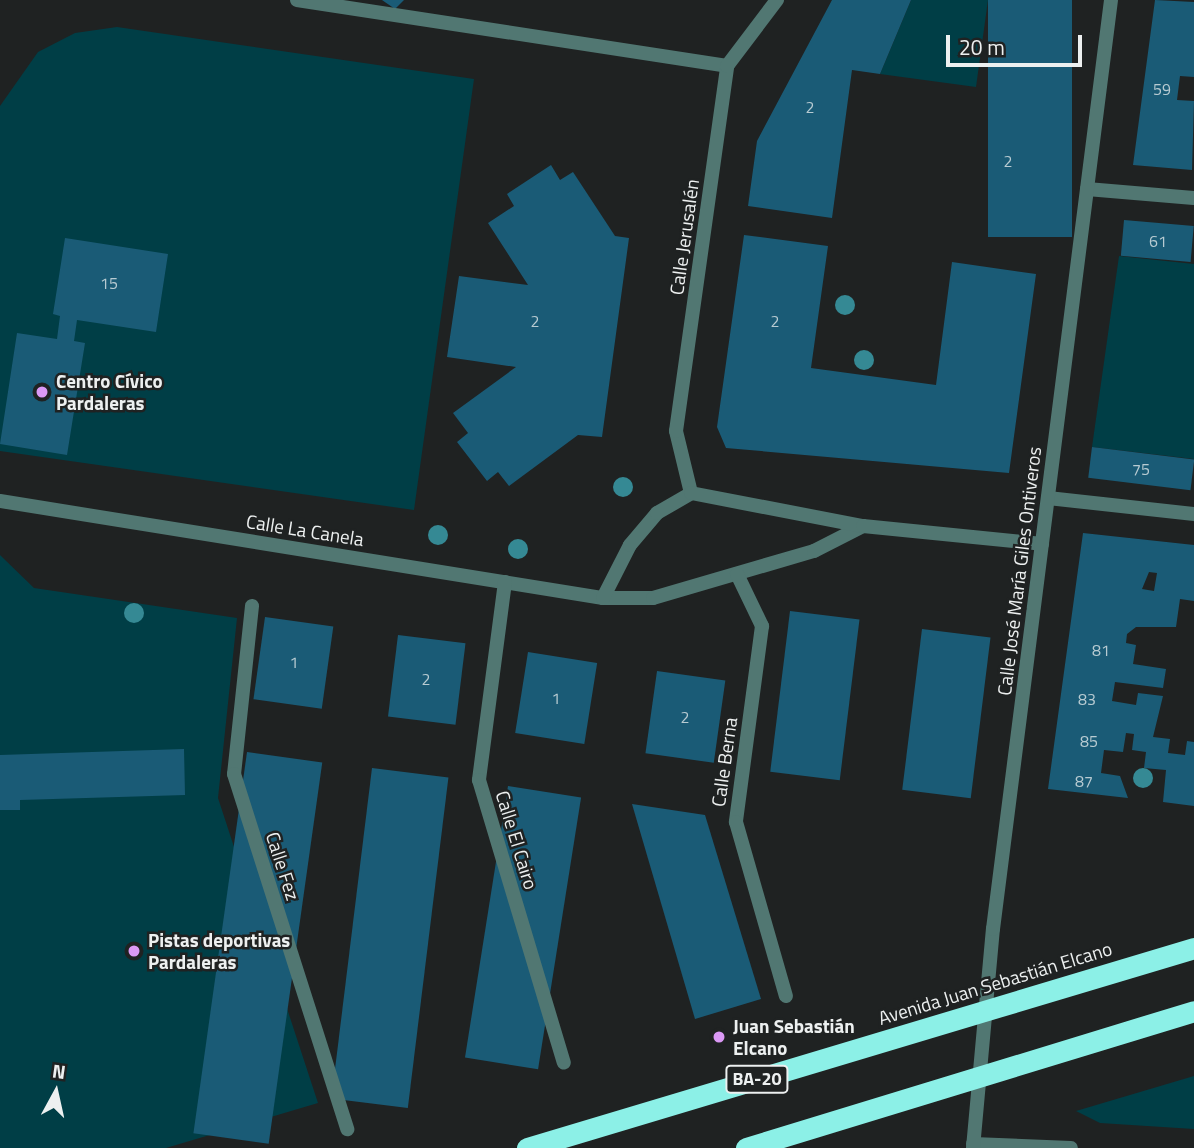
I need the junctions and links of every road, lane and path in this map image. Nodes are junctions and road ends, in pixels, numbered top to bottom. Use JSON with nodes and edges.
{"nodes":[{"id":1,"x":298,"y":0,"type":"edge"},
{"id":2,"x":776,"y":0,"type":"edge"},
{"id":3,"x":1111,"y":0,"type":"edge"},
{"id":4,"x":727,"y":66,"type":"junction"},
{"id":5,"x":1087,"y":189,"type":"junction"},
{"id":6,"x":1194,"y":198,"type":"edge"},
{"id":7,"x":691,"y":493,"type":"junction"},
{"id":8,"x":1048,"y":498,"type":"junction"},
{"id":9,"x":0,"y":501,"type":"edge"},
{"id":10,"x":1194,"y":514,"type":"edge"},
{"id":11,"x":863,"y":526,"type":"junction"},
{"id":12,"x":1042,"y":544,"type":"junction"},
{"id":13,"x":737,"y":574,"type":"junction"},
{"id":14,"x":505,"y":582,"type":"junction"},
{"id":15,"x":603,"y":598,"type":"junction"},
{"id":16,"x":253,"y":607,"type":"dead end"},
{"id":17,"x":1194,"y":948,"type":"edge"},
{"id":18,"x":786,"y":996,"type":"dead end"},
{"id":19,"x":986,"y":1009,"type":"junction"},
{"id":20,"x":1194,"y":1011,"type":"edge"},
{"id":21,"x":564,"y":1063,"type":"dead end"},
{"id":22,"x":979,"y":1077,"type":"junction"},
{"id":23,"x":346,"y":1129,"type":"dead end"},
{"id":24,"x":973,"y":1146,"type":"edge"},
{"id":25,"x":527,"y":1148,"type":"edge"},
{"id":26,"x":746,"y":1148,"type":"edge"},
{"id":27,"x":1071,"y":1148,"type":"edge"}],
"edges":[{"from":1,"to":4,"type":"street"},
{"from":2,"to":4,"type":"street","name":"Calle Jerusalén"},
{"from":3,"to":5,"type":"street","name":"Calle José María Giles Ontiveros"},
{"from":4,"to":7,"type":"street","name":"Calle Jerusalén"},
{"from":5,"to":6,"type":"street"},
{"from":5,"to":8,"type":"street","name":"Calle José María Giles Ontiveros"},
{"from":7,"to":11,"type":"street"},
{"from":7,"to":15,"type":"street"},
{"from":8,"to":10,"type":"street"},
{"from":8,"to":12,"type":"street","name":"Calle José María Giles Ontiveros"},
{"from":9,"to":14,"type":"street","name":"Calle La Canela"},
{"from":11,"to":12,"type":"street"},
{"from":11,"to":13,"type":"street","name":"Calle La Canela"},
{"from":12,"to":19,"type":"street","name":"Calle José María Giles Ontiveros"},
{"from":13,"to":15,"type":"street","name":"Calle La Canela"},
{"from":13,"to":18,"type":"street","name":"Calle Berna"},
{"from":14,"to":15,"type":"street","name":"Calle La Canela"},
{"from":14,"to":21,"type":"street","name":"Calle El Cairo"},
{"from":16,"to":23,"type":"street","name":"Calle Fez"},
{"from":17,"to":19,"type":"highway","name":"Avenida Juan Sebastián Elcano","number":"BA-20"},
{"from":19,"to":22,"type":"street","name":"Calle José María Giles Ontiveros"},
{"from":19,"to":25,"type":"highway","name":"Avenida Juan Sebastián Elcano","number":"BA-20"},
{"from":20,"to":22,"type":"highway"},
{"from":22,"to":24,"type":"street","name":"Calle José María Giles Ontiveros"},
{"from":22,"to":26,"type":"highway"},
{"from":24,"to":27,"type":"street"}]}
